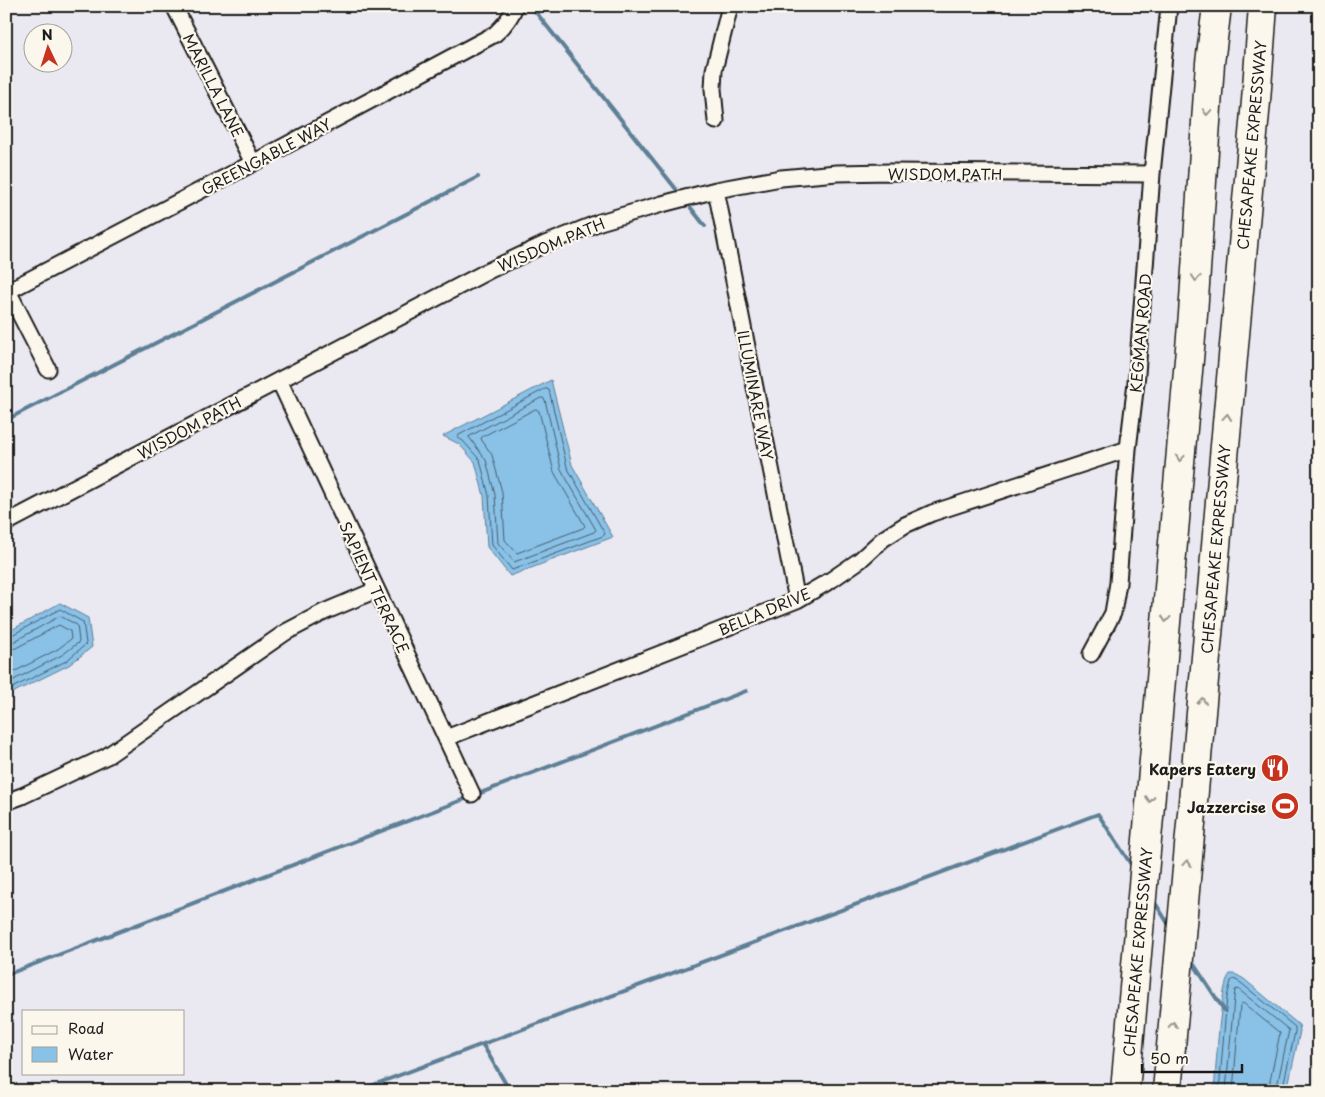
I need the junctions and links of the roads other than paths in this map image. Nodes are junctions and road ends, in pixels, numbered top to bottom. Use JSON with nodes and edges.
{"nodes":[{"id":1,"x":174,"y":6,"type":"edge"},
{"id":2,"x":516,"y":6,"type":"edge"},
{"id":3,"x":730,"y":6,"type":"edge"},
{"id":4,"x":1169,"y":6,"type":"edge"},
{"id":5,"x":1212,"y":6,"type":"edge"},
{"id":6,"x":1217,"y":6,"type":"edge"},
{"id":7,"x":1263,"y":6,"type":"edge"},
{"id":8,"x":1210,"y":64,"type":"junction"},
{"id":9,"x":716,"y":121,"type":"dead end"},
{"id":10,"x":254,"y":163,"type":"junction"},
{"id":11,"x":1152,"y":174,"type":"junction"},
{"id":12,"x":716,"y":190,"type":"junction"},
{"id":13,"x":7,"y":292,"type":"edge"},
{"id":14,"x":48,"y":369,"type":"dead end"},
{"id":15,"x":279,"y":380,"type":"junction"},
{"id":16,"x":1128,"y":449,"type":"junction"},
{"id":17,"x":6,"y":523,"type":"edge"},
{"id":18,"x":376,"y":590,"type":"junction"},
{"id":19,"x":797,"y":600,"type":"junction"},
{"id":20,"x":1091,"y":654,"type":"dead end"},
{"id":21,"x":446,"y":738,"type":"junction"},
{"id":22,"x":472,"y":794,"type":"dead end"},
{"id":23,"x":6,"y":802,"type":"edge"},
{"id":24,"x":1125,"y":1091,"type":"edge"},
{"id":25,"x":1167,"y":1091,"type":"edge"}],
"edges":[{"from":1,"to":10,"type":"street","name":"MARILLA LANE"},
{"from":2,"to":10,"type":"street","name":"GREENGABLE WAY"},
{"from":3,"to":9,"type":"street"},
{"from":4,"to":11,"type":"street","name":"KEGMAN ROAD"},
{"from":5,"to":8,"type":"highway"},
{"from":6,"to":8,"type":"highway","name":"CHESAPEAKE EXPRESSWAY"},
{"from":25,"to":7,"type":"highway","name":"CHESAPEAKE EXPRESSWAY","one_way":true},
{"from":8,"to":24,"type":"highway","name":"CHESAPEAKE EXPRESSWAY","one_way":true},
{"from":10,"to":13,"type":"street","name":"GREENGABLE WAY"},
{"from":11,"to":12,"type":"street","name":"WISDOM PATH"},
{"from":11,"to":16,"type":"street","name":"KEGMAN ROAD"},
{"from":12,"to":15,"type":"street","name":"WISDOM PATH"},
{"from":12,"to":19,"type":"street","name":"ILLUMINARE WAY"},
{"from":13,"to":14,"type":"street"},
{"from":15,"to":17,"type":"street","name":"WISDOM PATH"},
{"from":15,"to":18,"type":"street","name":"SAPIENT TERRACE"},
{"from":16,"to":19,"type":"street","name":"BELLA DRIVE"},
{"from":16,"to":20,"type":"street","name":"KEGMAN ROAD"},
{"from":18,"to":21,"type":"street","name":"SAPIENT TERRACE"},
{"from":18,"to":23,"type":"street"},
{"from":19,"to":21,"type":"street","name":"BELLA DRIVE"},
{"from":21,"to":22,"type":"street","name":"SAPIENT TERRACE"}]}
